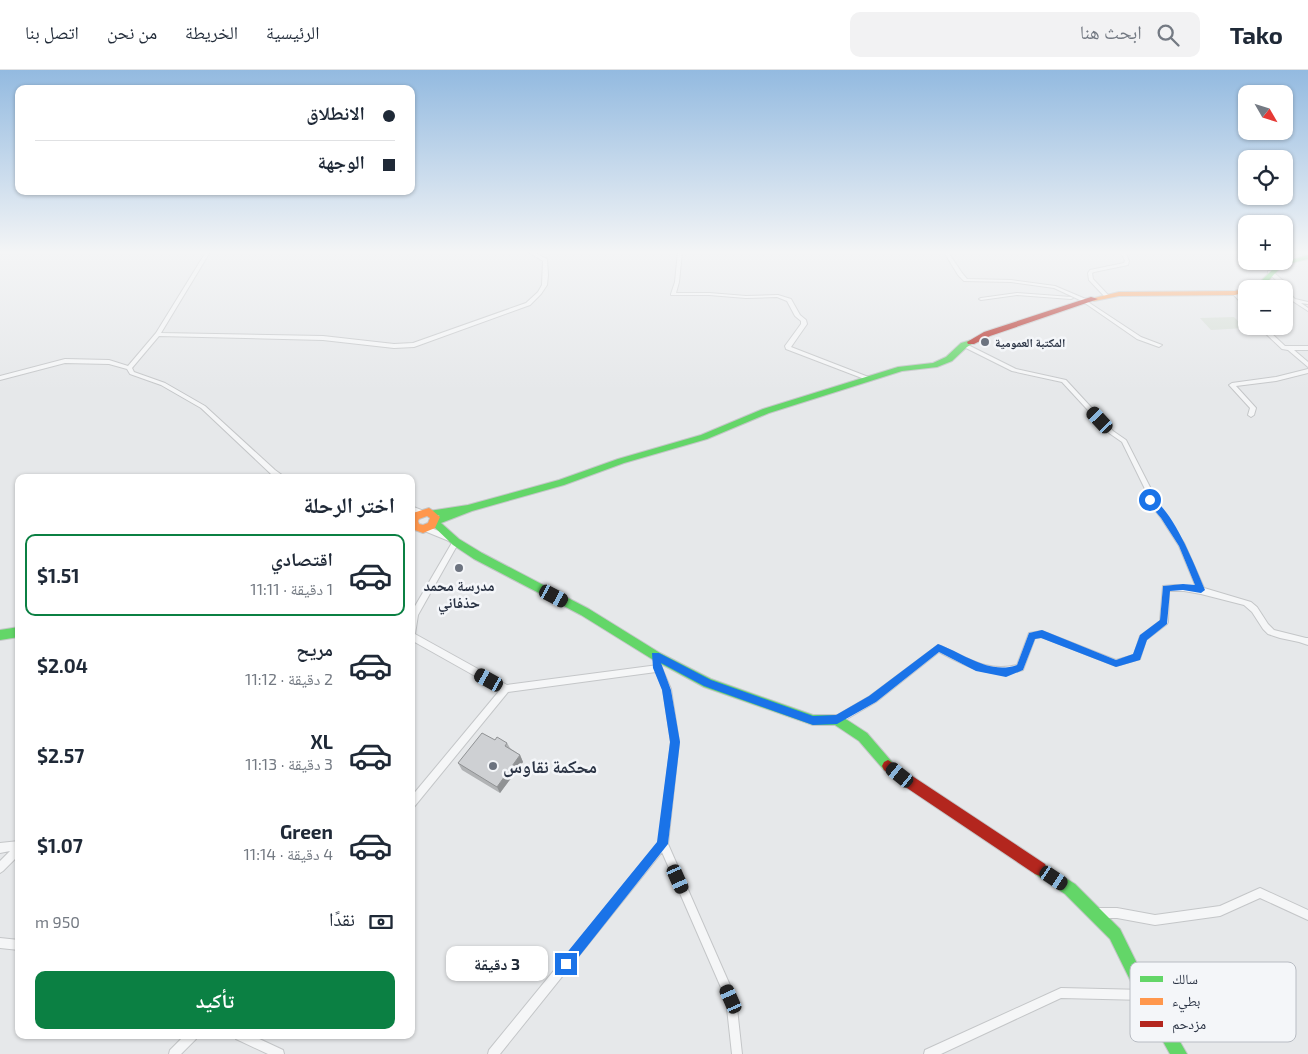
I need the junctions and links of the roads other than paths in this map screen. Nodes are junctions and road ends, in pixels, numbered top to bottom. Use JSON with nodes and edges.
{"nodes":[{"id":1,"x":180,"y":298,"type":"edge"},
{"id":2,"x":536,"y":298,"type":"edge"},
{"id":3,"x":786,"y":298,"type":"edge"},
{"id":4,"x":989,"y":298,"type":"edge"},
{"id":5,"x":1060,"y":298,"type":"edge"},
{"id":6,"x":1079,"y":298,"type":"edge"},
{"id":7,"x":1095,"y":298,"type":"edge"},
{"id":8,"x":981,"y":299,"type":"dead end"},
{"id":9,"x":1083,"y":300,"type":"junction"},
{"id":10,"x":1293,"y":300,"type":"edge"},
{"id":11,"x":1293,"y":301,"type":"edge"},
{"id":12,"x":1308,"y":303,"type":"edge"},
{"id":13,"x":1308,"y":310,"type":"edge"},
{"id":14,"x":158,"y":334,"type":"junction"},
{"id":15,"x":1269,"y":335,"type":"edge"},
{"id":16,"x":964,"y":345,"type":"junction"},
{"id":17,"x":1159,"y":345,"type":"dead end"},
{"id":18,"x":1308,"y":348,"type":"edge"},
{"id":19,"x":1290,"y":349,"type":"junction"},
{"id":20,"x":1308,"y":365,"type":"edge"},
{"id":21,"x":130,"y":368,"type":"junction"},
{"id":22,"x":1308,"y":371,"type":"edge"},
{"id":23,"x":0,"y":378,"type":"edge"},
{"id":24,"x":869,"y":379,"type":"junction"},
{"id":25,"x":1252,"y":416,"type":"dead end"},
{"id":26,"x":277,"y":474,"type":"edge"},
{"id":27,"x":415,"y":510,"type":"edge"},
{"id":28,"x":435,"y":519,"type":"junction"},
{"id":29,"x":415,"y":524,"type":"edge"},
{"id":30,"x":453,"y":540,"type":"junction"},
{"id":31,"x":1201,"y":590,"type":"junction"},
{"id":32,"x":415,"y":613,"type":"edge"},
{"id":33,"x":15,"y":633,"type":"edge"},
{"id":34,"x":0,"y":635,"type":"edge"},
{"id":35,"x":415,"y":638,"type":"edge"},
{"id":36,"x":1308,"y":642,"type":"edge"},
{"id":37,"x":656,"y":656,"type":"junction"},
{"id":38,"x":658,"y":668,"type":"junction"},
{"id":39,"x":506,"y":689,"type":"junction"},
{"id":40,"x":837,"y":720,"type":"junction"},
{"id":41,"x":415,"y":799,"type":"edge"},
{"id":42,"x":662,"y":844,"type":"junction"},
{"id":43,"x":15,"y":847,"type":"edge"},
{"id":44,"x":0,"y":848,"type":"edge"},
{"id":45,"x":15,"y":851,"type":"edge"},
{"id":46,"x":0,"y":868,"type":"edge"},
{"id":47,"x":1094,"y":912,"type":"junction"},
{"id":48,"x":1308,"y":915,"type":"edge"},
{"id":49,"x":0,"y":943,"type":"edge"},
{"id":50,"x":15,"y":945,"type":"edge"},
{"id":51,"x":1130,"y":964,"type":"edge"},
{"id":52,"x":1130,"y":994,"type":"edge"},
{"id":53,"x":188,"y":1039,"type":"edge"},
{"id":54,"x":248,"y":1039,"type":"edge"},
{"id":55,"x":1172,"y":1042,"type":"edge"},
{"id":56,"x":174,"y":1054,"type":"edge"},
{"id":57,"x":279,"y":1054,"type":"edge"},
{"id":58,"x":493,"y":1054,"type":"edge"},
{"id":59,"x":738,"y":1054,"type":"edge"},
{"id":60,"x":929,"y":1054,"type":"edge"},
{"id":61,"x":1179,"y":1054,"type":"edge"}],
"edges":[{"from":1,"to":14,"type":"street"},
{"from":2,"to":14,"type":"street"},
{"from":3,"to":24,"type":"street"},
{"from":4,"to":8,"type":"street"},
{"from":5,"to":9,"type":"street"},
{"from":6,"to":9,"type":"street"},
{"from":7,"to":9,"type":"street"},
{"from":9,"to":16,"type":"street"},
{"from":9,"to":17,"type":"street"},
{"from":10,"to":12,"type":"street"},
{"from":11,"to":13,"type":"street"},
{"from":14,"to":21,"type":"street"},
{"from":15,"to":19,"type":"street"},
{"from":16,"to":24,"type":"street"},
{"from":16,"to":31,"type":"street"},
{"from":18,"to":19,"type":"street"},
{"from":19,"to":20,"type":"street"},
{"from":21,"to":23,"type":"street"},
{"from":21,"to":26,"type":"street"},
{"from":22,"to":25,"type":"street"},
{"from":24,"to":28,"type":"street"},
{"from":27,"to":28,"type":"street"},
{"from":28,"to":29,"type":"street"},
{"from":28,"to":29,"type":"street"},
{"from":28,"to":30,"type":"street"},
{"from":29,"to":30,"type":"street"},
{"from":30,"to":32,"type":"street"},
{"from":30,"to":37,"type":"street"},
{"from":31,"to":36,"type":"street"},
{"from":31,"to":40,"type":"street"},
{"from":33,"to":34,"type":"street"},
{"from":35,"to":39,"type":"street"},
{"from":37,"to":38,"type":"street"},
{"from":37,"to":40,"type":"street"},
{"from":38,"to":39,"type":"street"},
{"from":38,"to":42,"type":"street"},
{"from":39,"to":41,"type":"street"},
{"from":40,"to":47,"type":"street"},
{"from":42,"to":58,"type":"street"},
{"from":42,"to":59,"type":"street"},
{"from":43,"to":44,"type":"street"},
{"from":45,"to":46,"type":"street"},
{"from":47,"to":48,"type":"street"},
{"from":47,"to":51,"type":"street"},
{"from":49,"to":50,"type":"street"},
{"from":52,"to":60,"type":"street"},
{"from":53,"to":56,"type":"street"},
{"from":54,"to":57,"type":"street"},
{"from":55,"to":61,"type":"street"}]}
